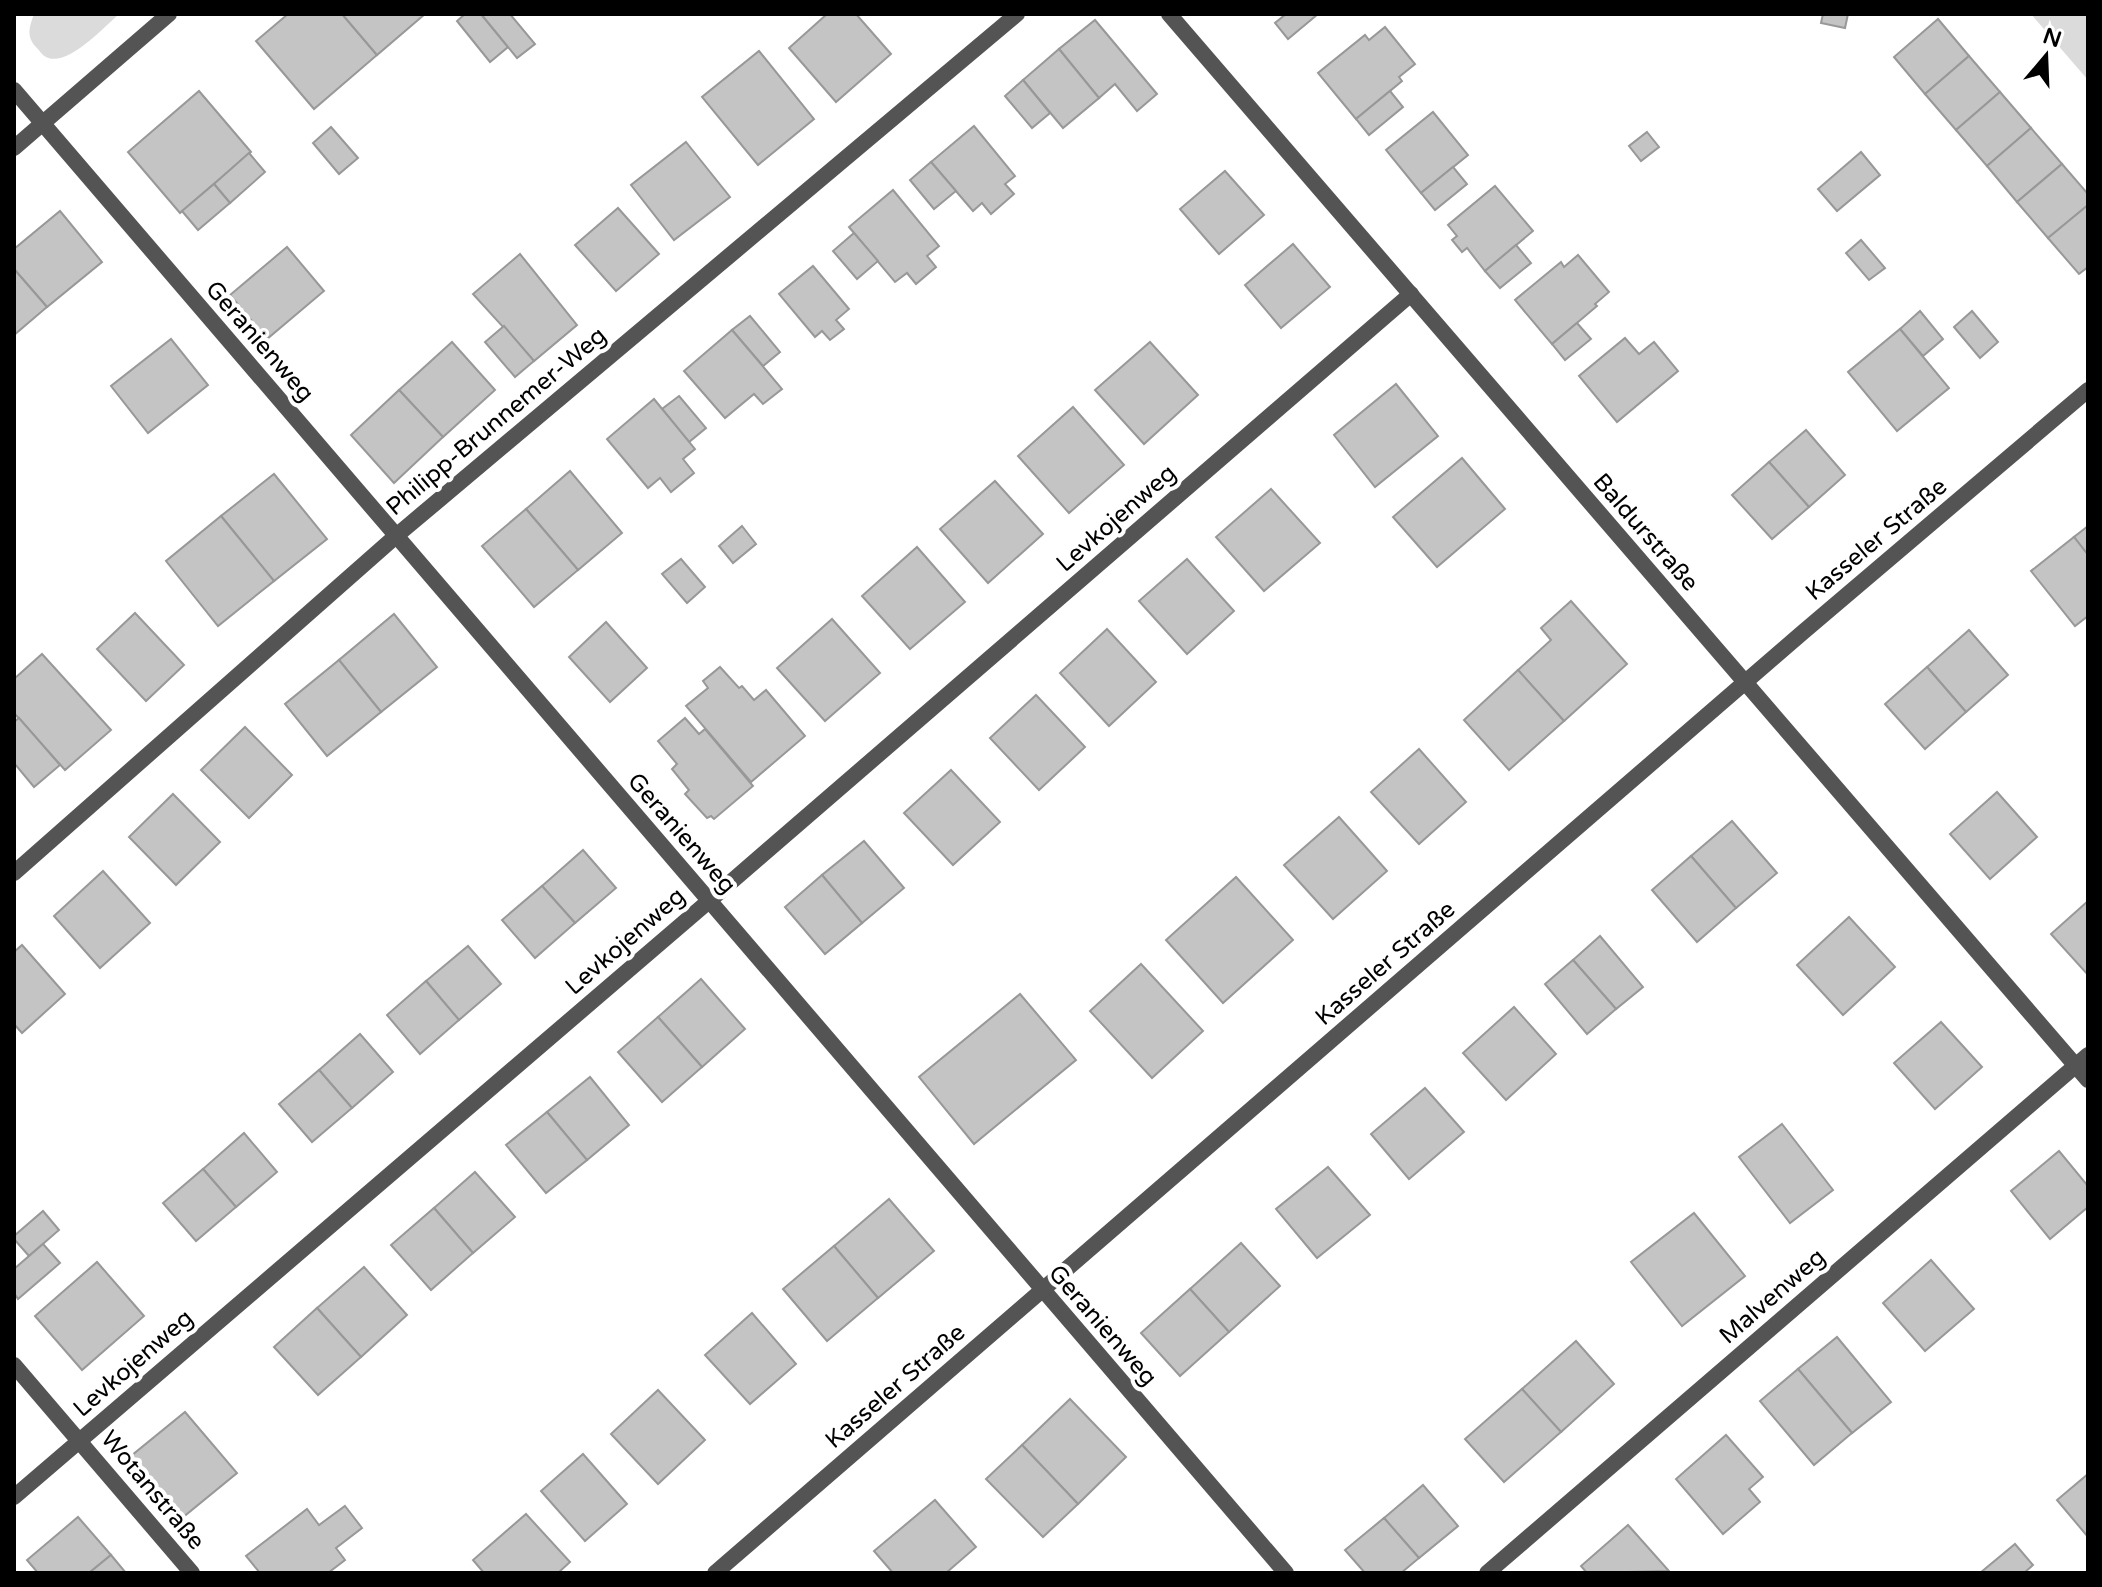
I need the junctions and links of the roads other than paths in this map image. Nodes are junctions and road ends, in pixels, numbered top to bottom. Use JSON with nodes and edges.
{"nodes":[{"id":1,"x":169,"y":14,"type":"edge"},
{"id":2,"x":1017,"y":14,"type":"edge"},
{"id":3,"x":1169,"y":14,"type":"edge"},
{"id":4,"x":14,"y":90,"type":"edge"},
{"id":5,"x":42,"y":123,"type":"junction"},
{"id":6,"x":14,"y":148,"type":"edge"},
{"id":7,"x":1411,"y":294,"type":"junction"},
{"id":8,"x":2088,"y":390,"type":"edge"},
{"id":9,"x":396,"y":536,"type":"junction"},
{"id":10,"x":1746,"y":684,"type":"junction"},
{"id":11,"x":14,"y":873,"type":"edge"},
{"id":12,"x":709,"y":901,"type":"junction"},
{"id":13,"x":2082,"y":1060,"type":"edge"},
{"id":14,"x":2088,"y":1080,"type":"edge"},
{"id":15,"x":1042,"y":1291,"type":"junction"},
{"id":16,"x":14,"y":1365,"type":"edge"},
{"id":17,"x":79,"y":1441,"type":"junction"},
{"id":18,"x":14,"y":1497,"type":"edge"},
{"id":19,"x":192,"y":1573,"type":"edge"},
{"id":20,"x":715,"y":1573,"type":"edge"},
{"id":21,"x":1286,"y":1573,"type":"edge"},
{"id":22,"x":1487,"y":1573,"type":"edge"}],
"edges":[{"from":1,"to":5,"type":"street"},
{"from":2,"to":9,"type":"street","name":"Philipp-Brunnemer-Weg"},
{"from":3,"to":7,"type":"street","name":"Baldurstraße"},
{"from":4,"to":5,"type":"street","name":"Geranienweg"},
{"from":5,"to":6,"type":"street"},
{"from":5,"to":9,"type":"street","name":"Geranienweg"},
{"from":7,"to":10,"type":"street","name":"Baldurstraße"},
{"from":7,"to":12,"type":"street","name":"Levkojenweg"},
{"from":8,"to":10,"type":"street","name":"Kasseler Straße"},
{"from":9,"to":11,"type":"street","name":"Philipp-Brunnemer-Weg"},
{"from":9,"to":12,"type":"street","name":"Geranienweg"},
{"from":10,"to":13,"type":"street","name":"Baldurstraße"},
{"from":10,"to":15,"type":"street","name":"Kasseler Straße"},
{"from":12,"to":15,"type":"street","name":"Geranienweg"},
{"from":12,"to":17,"type":"street","name":"Levkojenweg"},
{"from":13,"to":14,"type":"street","name":"Baldurstraße"},
{"from":13,"to":22,"type":"street","name":"Malvenweg"},
{"from":15,"to":20,"type":"street","name":"Kasseler Straße"},
{"from":15,"to":21,"type":"street","name":"Geranienweg"},
{"from":16,"to":17,"type":"street","name":"Wotanstraße"},
{"from":17,"to":18,"type":"street","name":"Levkojenweg"},
{"from":17,"to":19,"type":"street","name":"Wotanstraße"}]}
